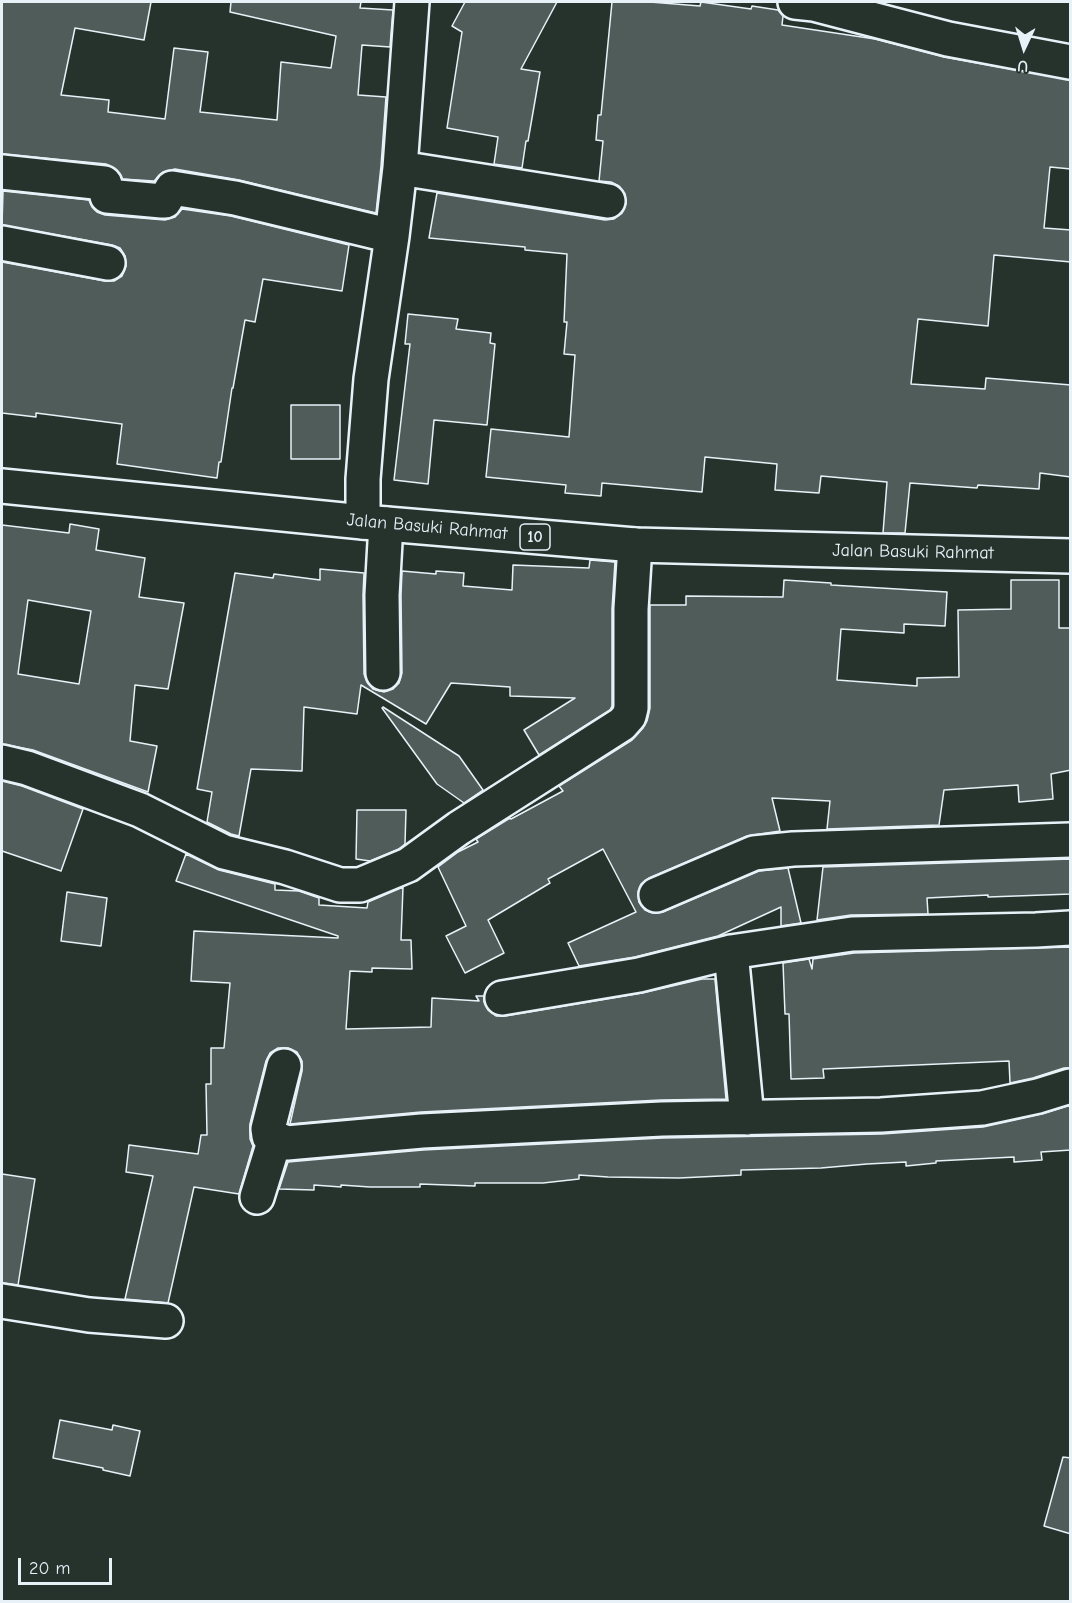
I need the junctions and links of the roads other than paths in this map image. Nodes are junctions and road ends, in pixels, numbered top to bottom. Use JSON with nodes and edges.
{"nodes":[{"id":1,"x":412,"y":2,"type":"edge"},
{"id":2,"x":795,"y":2,"type":"edge"},
{"id":3,"x":1070,"y":58,"type":"edge"},
{"id":4,"x":400,"y":168,"type":"junction"},
{"id":5,"x":2,"y":172,"type":"edge"},
{"id":6,"x":608,"y":201,"type":"dead end"},
{"id":7,"x":392,"y":236,"type":"junction"},
{"id":8,"x":2,"y":243,"type":"edge"},
{"id":9,"x":108,"y":263,"type":"dead end"},
{"id":10,"x":2,"y":486,"type":"edge"},
{"id":11,"x":375,"y":523,"type":"junction"},
{"id":12,"x":635,"y":545,"type":"junction"},
{"id":13,"x":1071,"y":556,"type":"edge"},
{"id":14,"x":383,"y":673,"type":"dead end"},
{"id":15,"x":2,"y":762,"type":"edge"},
{"id":16,"x":1071,"y":840,"type":"edge"},
{"id":17,"x":656,"y":896,"type":"dead end"},
{"id":18,"x":1071,"y":928,"type":"edge"},
{"id":19,"x":731,"y":952,"type":"junction"},
{"id":20,"x":502,"y":998,"type":"dead end"},
{"id":21,"x":284,"y":1066,"type":"dead end"},
{"id":22,"x":1071,"y":1086,"type":"edge"},
{"id":23,"x":747,"y":1118,"type":"junction"},
{"id":24,"x":275,"y":1139,"type":"junction"},
{"id":25,"x":257,"y":1197,"type":"dead end"},
{"id":26,"x":2,"y":1301,"type":"edge"},
{"id":27,"x":166,"y":1321,"type":"dead end"}],
"edges":[{"from":1,"to":4,"type":"main road"},
{"from":2,"to":3,"type":"main road"},
{"from":4,"to":6,"type":"main road"},
{"from":4,"to":7,"type":"main road"},
{"from":5,"to":7,"type":"main road"},
{"from":7,"to":11,"type":"main road"},
{"from":8,"to":9,"type":"main road"},
{"from":10,"to":11,"type":"main road","name":"Jalan Basuki Rahmat","number":"10"},
{"from":11,"to":12,"type":"main road","name":"Jalan Basuki Rahmat","number":"10"},
{"from":11,"to":14,"type":"main road"},
{"from":12,"to":13,"type":"main road","name":"Jalan Basuki Rahmat","number":"10"},
{"from":12,"to":15,"type":"main road"},
{"from":16,"to":17,"type":"main road"},
{"from":18,"to":19,"type":"main road"},
{"from":19,"to":20,"type":"main road"},
{"from":19,"to":23,"type":"main road"},
{"from":21,"to":24,"type":"main road"},
{"from":22,"to":23,"type":"main road"},
{"from":23,"to":24,"type":"main road"},
{"from":24,"to":25,"type":"main road"},
{"from":26,"to":27,"type":"main road"}]}
